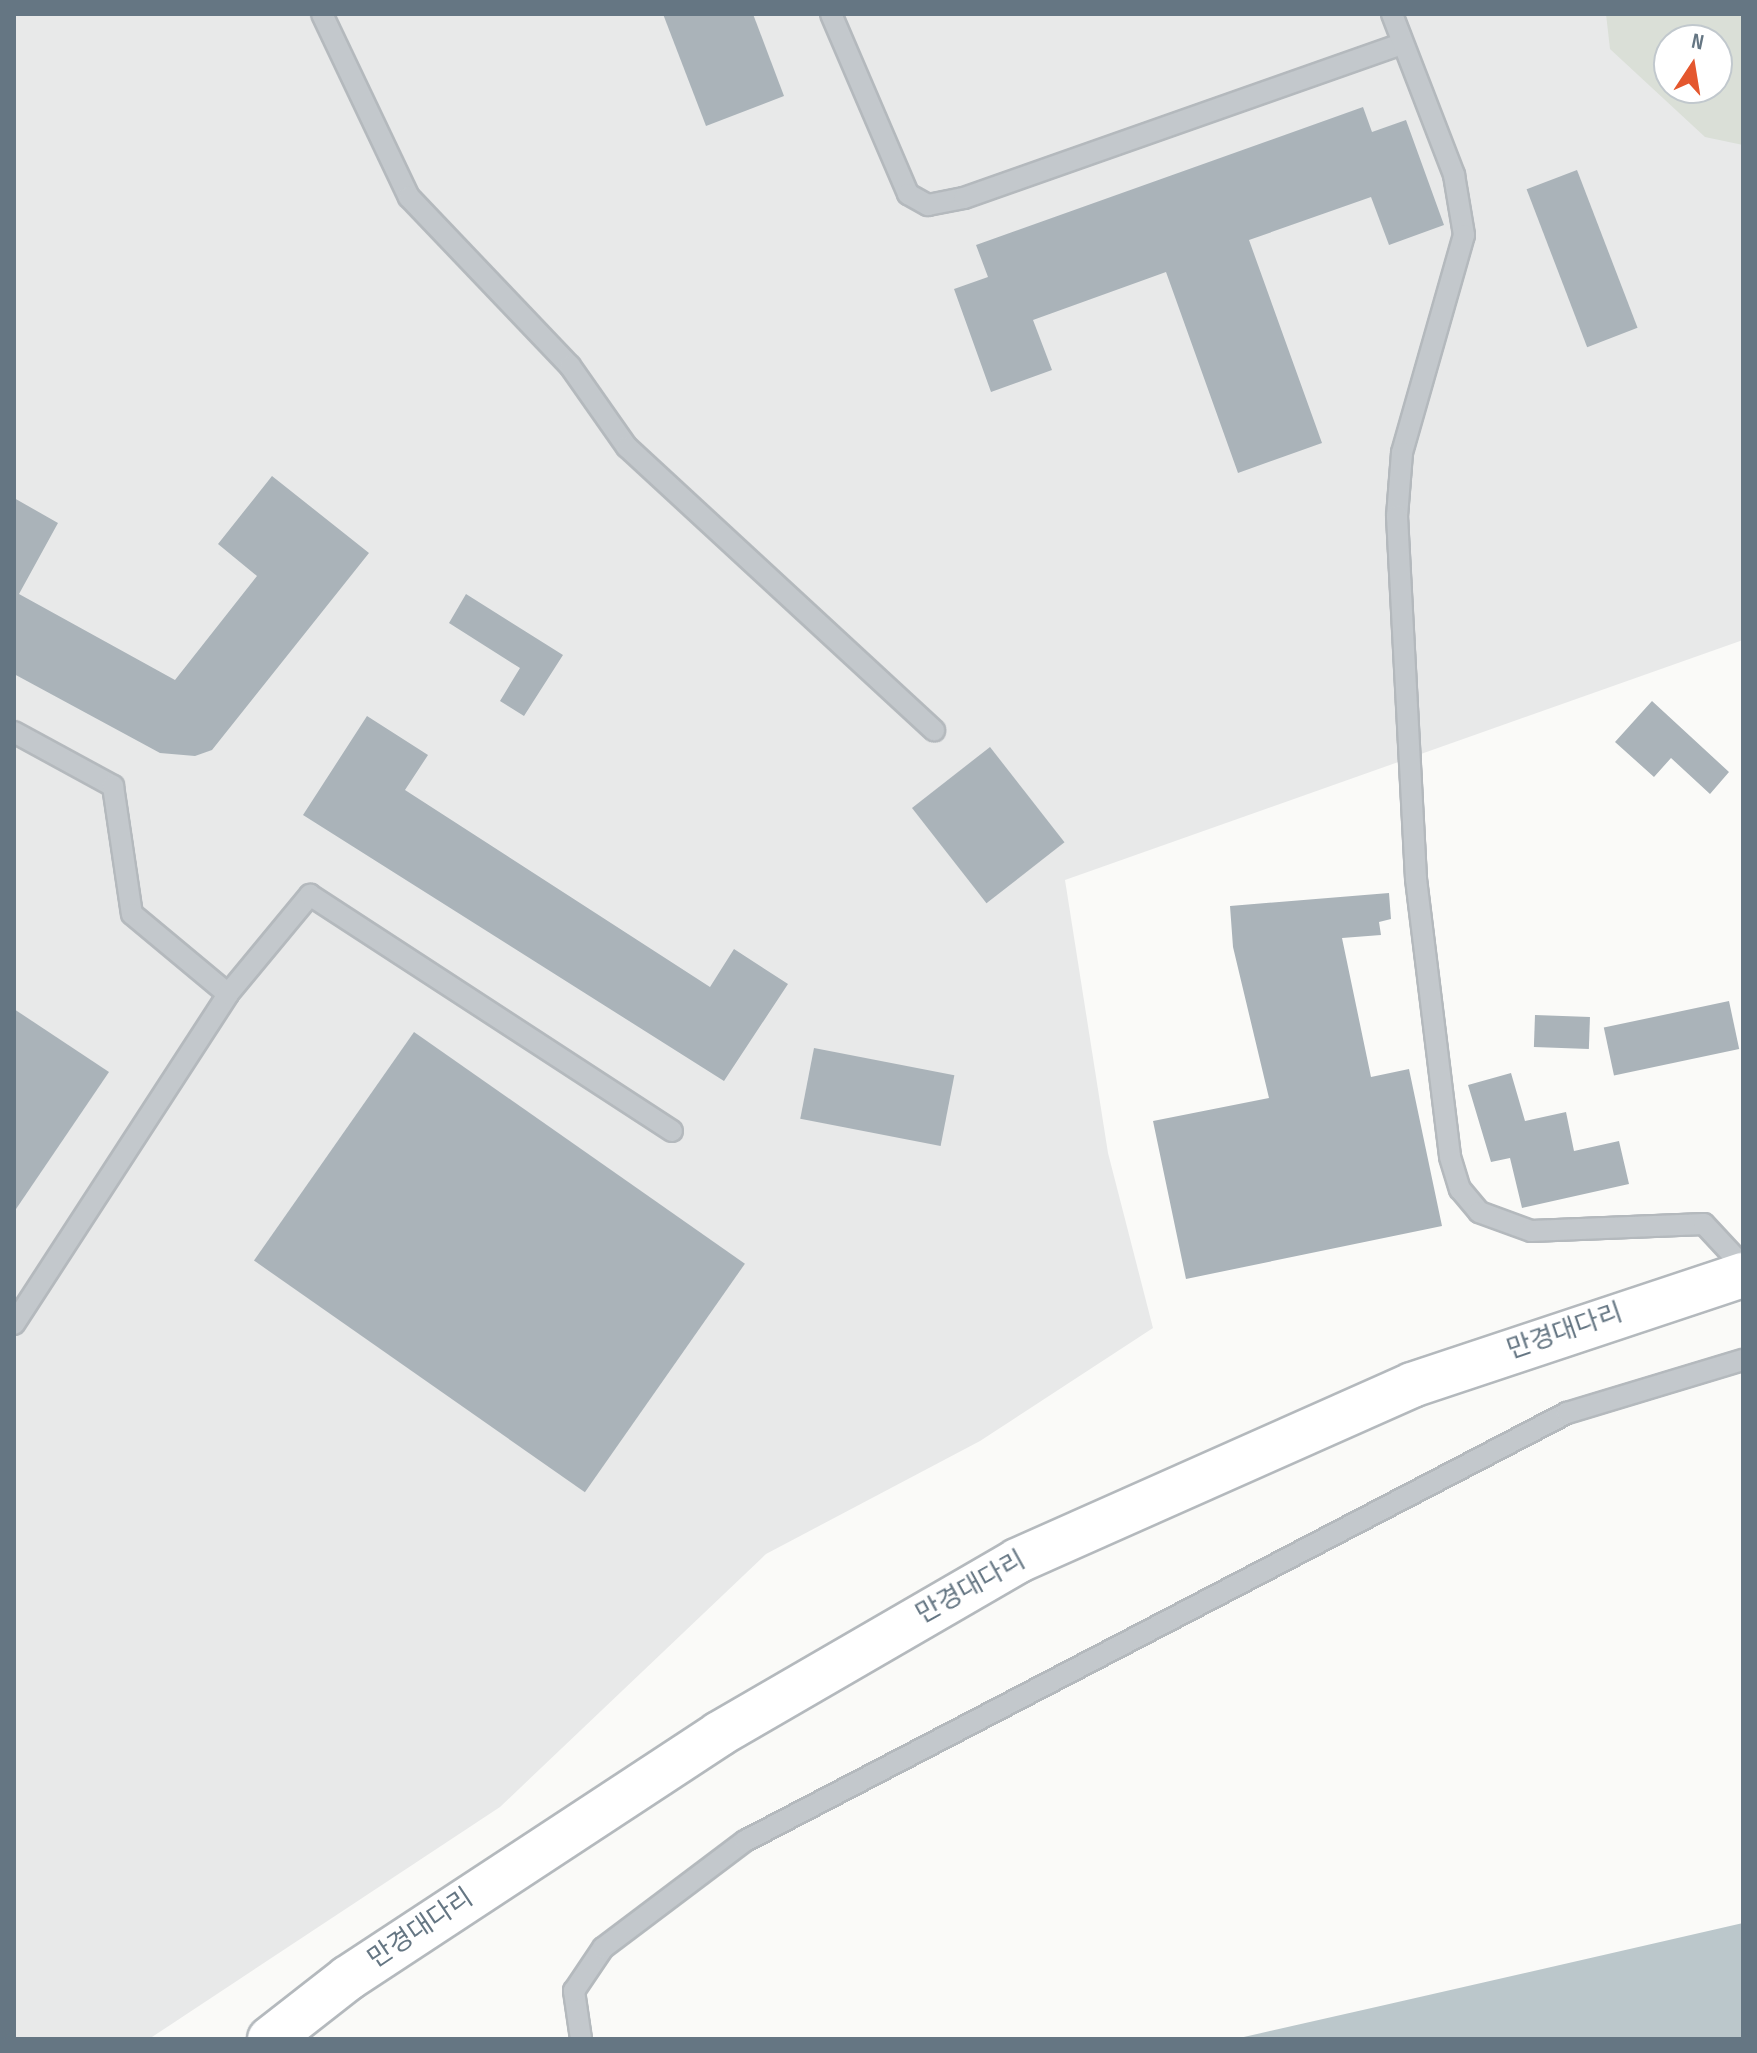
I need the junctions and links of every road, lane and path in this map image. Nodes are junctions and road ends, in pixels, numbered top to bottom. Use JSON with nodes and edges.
{"nodes":[{"id":1,"x":322,"y":14,"type":"edge"},
{"id":2,"x":831,"y":14,"type":"edge"},
{"id":3,"x":1392,"y":14,"type":"edge"},
{"id":4,"x":1401,"y":44,"type":"junction"},
{"id":5,"x":934,"y":730,"type":"dead end"},
{"id":6,"x":14,"y":732,"type":"edge"},
{"id":7,"x":228,"y":994,"type":"junction"},
{"id":8,"x":672,"y":1131,"type":"dead end"},
{"id":9,"x":1743,"y":1266,"type":"edge"},
{"id":10,"x":1743,"y":1275,"type":"edge"},
{"id":11,"x":14,"y":1324,"type":"edge"},
{"id":12,"x":1743,"y":1360,"type":"edge"},
{"id":13,"x":270,"y":2039,"type":"edge"},
{"id":14,"x":581,"y":2039,"type":"edge"}],
"edges":[{"from":1,"to":5,"type":"lane"},
{"from":2,"to":4,"type":"lane"},
{"from":3,"to":4,"type":"lane"},
{"from":4,"to":9,"type":"lane"},
{"from":6,"to":7,"type":"lane"},
{"from":7,"to":8,"type":"lane"},
{"from":7,"to":11,"type":"lane"},
{"from":10,"to":13,"type":"highway","name":"만경대다리"},
{"from":12,"to":14,"type":"lane"}]}
